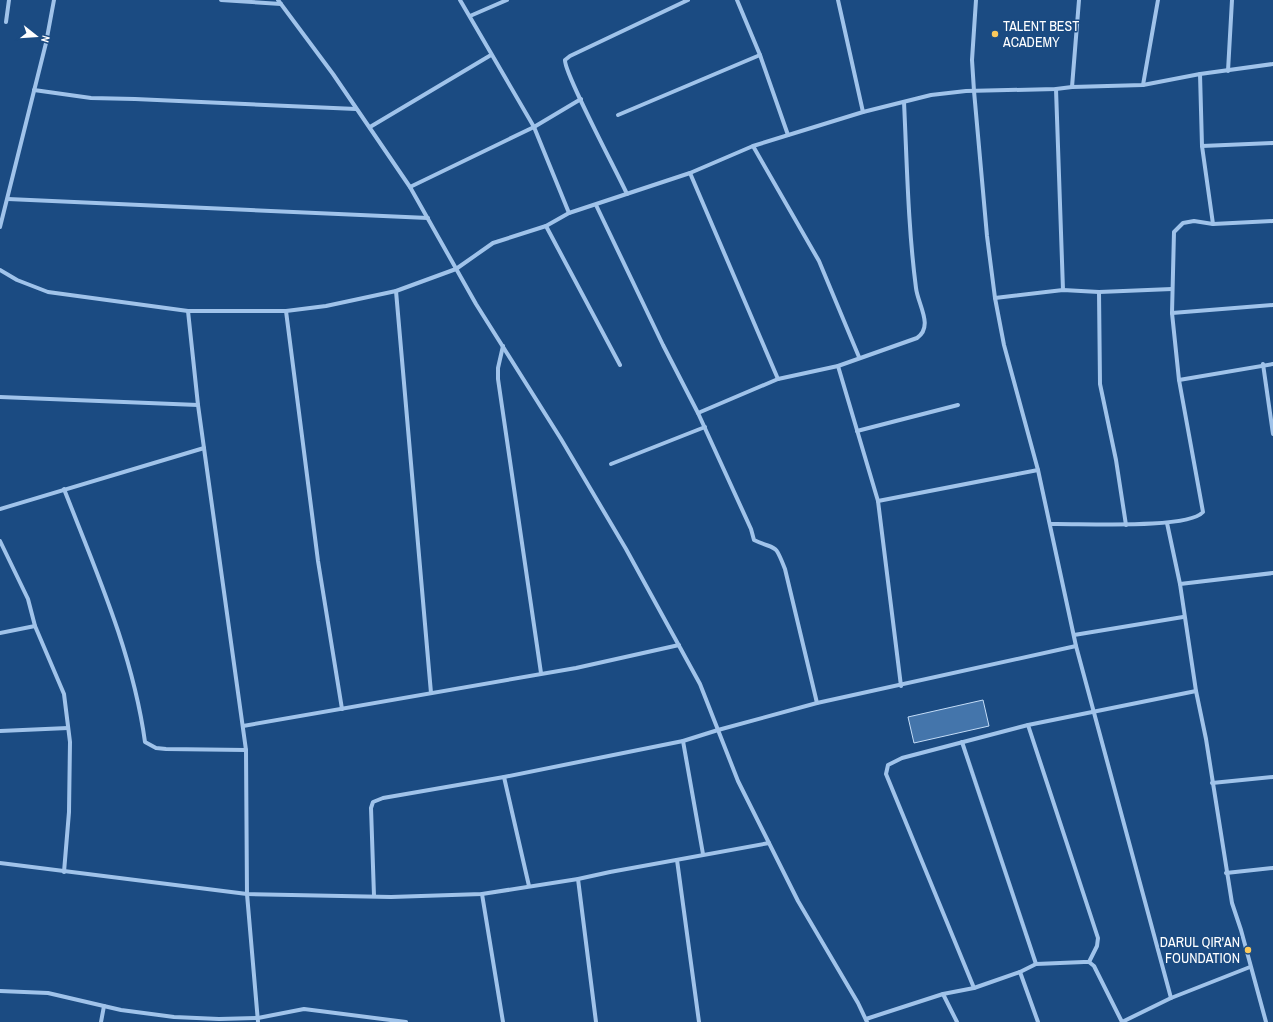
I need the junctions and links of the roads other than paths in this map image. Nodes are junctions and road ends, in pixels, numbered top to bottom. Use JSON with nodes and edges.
{"nodes":[{"id":1,"x":9,"y":0,"type":"edge"},
{"id":2,"x":54,"y":0,"type":"edge"},
{"id":3,"x":221,"y":0,"type":"edge"},
{"id":4,"x":278,"y":0,"type":"edge"},
{"id":5,"x":460,"y":0,"type":"edge"},
{"id":6,"x":507,"y":0,"type":"edge"},
{"id":7,"x":688,"y":0,"type":"edge"},
{"id":8,"x":737,"y":0,"type":"edge"},
{"id":9,"x":838,"y":0,"type":"edge"},
{"id":10,"x":976,"y":0,"type":"edge"},
{"id":11,"x":1079,"y":0,"type":"edge"},
{"id":12,"x":1158,"y":0,"type":"edge"},
{"id":13,"x":1232,"y":0,"type":"edge"},
{"id":14,"x":281,"y":4,"type":"junction"},
{"id":15,"x":470,"y":16,"type":"junction"},
{"id":16,"x":6,"y":22,"type":"dead end"},
{"id":17,"x":491,"y":55,"type":"junction"},
{"id":18,"x":760,"y":55,"type":"junction"},
{"id":19,"x":1273,"y":64,"type":"edge"},
{"id":20,"x":1228,"y":70,"type":"junction"},
{"id":21,"x":1200,"y":74,"type":"junction"},
{"id":22,"x":1144,"y":85,"type":"junction"},
{"id":23,"x":1072,"y":87,"type":"junction"},
{"id":24,"x":1056,"y":89,"type":"junction"},
{"id":25,"x":34,"y":90,"type":"junction"},
{"id":26,"x":974,"y":90,"type":"junction"},
{"id":27,"x":581,"y":99,"type":"junction"},
{"id":28,"x":904,"y":102,"type":"junction"},
{"id":29,"x":356,"y":109,"type":"junction"},
{"id":30,"x":863,"y":112,"type":"junction"},
{"id":31,"x":618,"y":115,"type":"dead end"},
{"id":32,"x":370,"y":127,"type":"junction"},
{"id":33,"x":534,"y":127,"type":"junction"},
{"id":34,"x":788,"y":135,"type":"junction"},
{"id":35,"x":1273,"y":143,"type":"edge"},
{"id":36,"x":753,"y":146,"type":"junction"},
{"id":37,"x":1202,"y":146,"type":"junction"},
{"id":38,"x":690,"y":173,"type":"junction"},
{"id":39,"x":410,"y":187,"type":"junction"},
{"id":40,"x":627,"y":194,"type":"junction"},
{"id":41,"x":8,"y":199,"type":"junction"},
{"id":42,"x":596,"y":205,"type":"junction"},
{"id":43,"x":569,"y":213,"type":"junction"},
{"id":44,"x":428,"y":218,"type":"junction"},
{"id":45,"x":1273,"y":221,"type":"edge"},
{"id":46,"x":1213,"y":224,"type":"junction"},
{"id":47,"x":546,"y":226,"type":"junction"},
{"id":48,"x":0,"y":227,"type":"edge"},
{"id":49,"x":456,"y":269,"type":"junction"},
{"id":50,"x":0,"y":270,"type":"edge"},
{"id":51,"x":1172,"y":289,"type":"junction"},
{"id":52,"x":1063,"y":290,"type":"junction"},
{"id":53,"x":396,"y":292,"type":"junction"},
{"id":54,"x":1099,"y":292,"type":"junction"},
{"id":55,"x":995,"y":298,"type":"junction"},
{"id":56,"x":1273,"y":305,"type":"edge"},
{"id":57,"x":188,"y":311,"type":"junction"},
{"id":58,"x":286,"y":311,"type":"junction"},
{"id":59,"x":1172,"y":313,"type":"junction"},
{"id":60,"x":503,"y":346,"type":"junction"},
{"id":61,"x":858,"y":358,"type":"junction"},
{"id":62,"x":1263,"y":364,"type":"junction"},
{"id":63,"x":1273,"y":364,"type":"edge"},
{"id":64,"x":620,"y":365,"type":"dead end"},
{"id":65,"x":838,"y":366,"type":"junction"},
{"id":66,"x":778,"y":379,"type":"junction"},
{"id":67,"x":1179,"y":380,"type":"junction"},
{"id":68,"x":0,"y":397,"type":"edge"},
{"id":69,"x":198,"y":404,"type":"junction"},
{"id":70,"x":958,"y":405,"type":"dead end"},
{"id":71,"x":698,"y":413,"type":"junction"},
{"id":72,"x":705,"y":427,"type":"junction"},
{"id":73,"x":857,"y":431,"type":"junction"},
{"id":74,"x":1273,"y":434,"type":"edge"},
{"id":75,"x":204,"y":448,"type":"junction"},
{"id":76,"x":611,"y":464,"type":"dead end"},
{"id":77,"x":1038,"y":470,"type":"junction"},
{"id":78,"x":64,"y":489,"type":"junction"},
{"id":79,"x":878,"y":501,"type":"junction"},
{"id":80,"x":0,"y":509,"type":"edge"},
{"id":81,"x":1167,"y":523,"type":"junction"},
{"id":82,"x":1050,"y":524,"type":"junction"},
{"id":83,"x":1126,"y":525,"type":"junction"},
{"id":84,"x":0,"y":541,"type":"edge"},
{"id":85,"x":1273,"y":573,"type":"edge"},
{"id":86,"x":1180,"y":584,"type":"junction"},
{"id":87,"x":1183,"y":617,"type":"junction"},
{"id":88,"x":35,"y":626,"type":"junction"},
{"id":89,"x":0,"y":633,"type":"edge"},
{"id":90,"x":1074,"y":635,"type":"junction"},
{"id":91,"x":679,"y":645,"type":"junction"},
{"id":92,"x":1076,"y":646,"type":"junction"},
{"id":93,"x":541,"y":674,"type":"junction"},
{"id":94,"x":901,"y":686,"type":"junction"},
{"id":95,"x":1196,"y":691,"type":"junction"},
{"id":96,"x":431,"y":693,"type":"junction"},
{"id":97,"x":817,"y":703,"type":"junction"},
{"id":98,"x":342,"y":709,"type":"junction"},
{"id":99,"x":1094,"y":712,"type":"junction"},
{"id":100,"x":1028,"y":725,"type":"junction"},
{"id":101,"x":243,"y":726,"type":"junction"},
{"id":102,"x":68,"y":728,"type":"junction"},
{"id":103,"x":718,"y":730,"type":"junction"},
{"id":104,"x":0,"y":732,"type":"edge"},
{"id":105,"x":683,"y":742,"type":"junction"},
{"id":106,"x":962,"y":742,"type":"junction"},
{"id":107,"x":246,"y":750,"type":"junction"},
{"id":108,"x":504,"y":777,"type":"junction"},
{"id":109,"x":1273,"y":777,"type":"edge"},
{"id":110,"x":1212,"y":782,"type":"junction"},
{"id":111,"x":769,"y":843,"type":"junction"},
{"id":112,"x":703,"y":854,"type":"junction"},
{"id":113,"x":677,"y":860,"type":"junction"},
{"id":114,"x":0,"y":863,"type":"edge"},
{"id":115,"x":1273,"y":868,"type":"edge"},
{"id":116,"x":64,"y":872,"type":"junction"},
{"id":117,"x":1226,"y":873,"type":"junction"},
{"id":118,"x":578,"y":879,"type":"junction"},
{"id":119,"x":529,"y":886,"type":"junction"},
{"id":120,"x":248,"y":894,"type":"junction"},
{"id":121,"x":482,"y":894,"type":"junction"},
{"id":122,"x":374,"y":896,"type":"junction"},
{"id":123,"x":1089,"y":962,"type":"junction"},
{"id":124,"x":1036,"y":964,"type":"junction"},
{"id":125,"x":1250,"y":967,"type":"junction"},
{"id":126,"x":1020,"y":972,"type":"junction"},
{"id":127,"x":974,"y":988,"type":"junction"},
{"id":128,"x":0,"y":991,"type":"edge"},
{"id":129,"x":942,"y":994,"type":"junction"},
{"id":130,"x":1171,"y":998,"type":"junction"},
{"id":131,"x":104,"y":1006,"type":"junction"},
{"id":132,"x":258,"y":1020,"type":"edge"},
{"id":133,"x":866,"y":1021,"type":"edge"},
{"id":134,"x":101,"y":1022,"type":"edge"},
{"id":135,"x":406,"y":1022,"type":"edge"},
{"id":136,"x":503,"y":1022,"type":"edge"},
{"id":137,"x":596,"y":1022,"type":"edge"},
{"id":138,"x":699,"y":1022,"type":"edge"},
{"id":139,"x":957,"y":1022,"type":"edge"},
{"id":140,"x":1038,"y":1022,"type":"edge"},
{"id":141,"x":1122,"y":1022,"type":"edge"},
{"id":142,"x":1266,"y":1022,"type":"edge"}],
"edges":[{"from":1,"to":16,"type":"street"},
{"from":2,"to":25,"type":"street"},
{"from":3,"to":14,"type":"street"},
{"from":4,"to":14,"type":"street"},
{"from":5,"to":15,"type":"street"},
{"from":6,"to":15,"type":"street"},
{"from":7,"to":27,"type":"street"},
{"from":8,"to":18,"type":"street"},
{"from":9,"to":30,"type":"street"},
{"from":10,"to":26,"type":"street"},
{"from":11,"to":23,"type":"street"},
{"from":12,"to":22,"type":"street"},
{"from":13,"to":20,"type":"street"},
{"from":14,"to":29,"type":"street"},
{"from":15,"to":17,"type":"street"},
{"from":17,"to":32,"type":"street"},
{"from":17,"to":33,"type":"street"},
{"from":18,"to":31,"type":"street"},
{"from":18,"to":34,"type":"street"},
{"from":19,"to":20,"type":"street"},
{"from":20,"to":21,"type":"street"},
{"from":21,"to":22,"type":"street"},
{"from":21,"to":37,"type":"street"},
{"from":22,"to":23,"type":"street"},
{"from":23,"to":24,"type":"street"},
{"from":24,"to":26,"type":"street"},
{"from":24,"to":52,"type":"street"},
{"from":25,"to":29,"type":"street"},
{"from":25,"to":41,"type":"street"},
{"from":26,"to":28,"type":"street"},
{"from":26,"to":55,"type":"street"},
{"from":27,"to":33,"type":"street"},
{"from":27,"to":40,"type":"street"},
{"from":28,"to":30,"type":"street"},
{"from":28,"to":61,"type":"street"},
{"from":29,"to":32,"type":"street"},
{"from":30,"to":34,"type":"street"},
{"from":32,"to":39,"type":"street"},
{"from":33,"to":39,"type":"street"},
{"from":33,"to":43,"type":"street"},
{"from":34,"to":36,"type":"street"},
{"from":35,"to":37,"type":"street"},
{"from":36,"to":38,"type":"street"},
{"from":36,"to":61,"type":"street"},
{"from":37,"to":46,"type":"street"},
{"from":38,"to":40,"type":"street"},
{"from":38,"to":66,"type":"street"},
{"from":39,"to":44,"type":"street"},
{"from":40,"to":42,"type":"street"},
{"from":41,"to":44,"type":"street"},
{"from":41,"to":48,"type":"street"},
{"from":42,"to":43,"type":"street"},
{"from":42,"to":71,"type":"street"},
{"from":43,"to":47,"type":"street"},
{"from":44,"to":49,"type":"street"},
{"from":45,"to":46,"type":"street"},
{"from":46,"to":51,"type":"street"},
{"from":47,"to":49,"type":"street"},
{"from":47,"to":64,"type":"street"},
{"from":49,"to":53,"type":"street"},
{"from":49,"to":60,"type":"street"},
{"from":50,"to":57,"type":"street"},
{"from":51,"to":54,"type":"street"},
{"from":51,"to":59,"type":"street"},
{"from":52,"to":54,"type":"street"},
{"from":52,"to":55,"type":"street"},
{"from":53,"to":58,"type":"street"},
{"from":53,"to":96,"type":"street"},
{"from":54,"to":83,"type":"street"},
{"from":55,"to":77,"type":"street"},
{"from":56,"to":59,"type":"street"},
{"from":57,"to":58,"type":"street"},
{"from":57,"to":69,"type":"street"},
{"from":58,"to":98,"type":"street"},
{"from":59,"to":67,"type":"street"},
{"from":60,"to":91,"type":"street"},
{"from":60,"to":93,"type":"street"},
{"from":61,"to":65,"type":"street"},
{"from":62,"to":63,"type":"street"},
{"from":62,"to":67,"type":"street"},
{"from":62,"to":74,"type":"street"},
{"from":65,"to":66,"type":"street"},
{"from":65,"to":73,"type":"street"},
{"from":66,"to":71,"type":"street"},
{"from":67,"to":81,"type":"street"},
{"from":68,"to":69,"type":"street"},
{"from":69,"to":75,"type":"street"},
{"from":70,"to":73,"type":"street"},
{"from":71,"to":72,"type":"street"},
{"from":72,"to":76,"type":"street"},
{"from":72,"to":97,"type":"street"},
{"from":73,"to":79,"type":"street"},
{"from":75,"to":78,"type":"street"},
{"from":75,"to":101,"type":"street"},
{"from":77,"to":79,"type":"street"},
{"from":77,"to":82,"type":"street"},
{"from":78,"to":80,"type":"street"},
{"from":78,"to":107,"type":"street"},
{"from":79,"to":94,"type":"street"},
{"from":81,"to":83,"type":"street"},
{"from":81,"to":86,"type":"street"},
{"from":82,"to":83,"type":"street"},
{"from":82,"to":90,"type":"street"},
{"from":84,"to":88,"type":"street"},
{"from":85,"to":86,"type":"street"},
{"from":86,"to":87,"type":"street"},
{"from":87,"to":90,"type":"street"},
{"from":87,"to":95,"type":"street"},
{"from":88,"to":89,"type":"street"},
{"from":88,"to":102,"type":"street"},
{"from":90,"to":92,"type":"street"},
{"from":91,"to":93,"type":"street"},
{"from":91,"to":103,"type":"street"},
{"from":92,"to":94,"type":"street"},
{"from":92,"to":99,"type":"street"},
{"from":93,"to":96,"type":"street"},
{"from":94,"to":97,"type":"street"},
{"from":95,"to":99,"type":"street"},
{"from":95,"to":110,"type":"street"},
{"from":96,"to":98,"type":"street"},
{"from":97,"to":103,"type":"street"},
{"from":98,"to":101,"type":"street"},
{"from":99,"to":100,"type":"street"},
{"from":99,"to":130,"type":"street"},
{"from":100,"to":106,"type":"street"},
{"from":100,"to":123,"type":"street"},
{"from":101,"to":107,"type":"street"},
{"from":102,"to":104,"type":"street"},
{"from":102,"to":116,"type":"street"},
{"from":103,"to":105,"type":"street"},
{"from":103,"to":111,"type":"street"},
{"from":105,"to":108,"type":"street"},
{"from":105,"to":112,"type":"street"},
{"from":106,"to":124,"type":"street"},
{"from":106,"to":127,"type":"street"},
{"from":107,"to":120,"type":"street"},
{"from":108,"to":119,"type":"street"},
{"from":108,"to":122,"type":"street"},
{"from":109,"to":110,"type":"street"},
{"from":110,"to":117,"type":"street"},
{"from":111,"to":112,"type":"street"},
{"from":111,"to":133,"type":"street"},
{"from":112,"to":113,"type":"street"},
{"from":113,"to":118,"type":"street"},
{"from":113,"to":138,"type":"street"},
{"from":114,"to":116,"type":"street"},
{"from":115,"to":117,"type":"street"},
{"from":116,"to":120,"type":"street"},
{"from":117,"to":125,"type":"street"},
{"from":118,"to":119,"type":"street"},
{"from":118,"to":137,"type":"street"},
{"from":119,"to":121,"type":"street"},
{"from":120,"to":122,"type":"street"},
{"from":120,"to":132,"type":"street"},
{"from":121,"to":122,"type":"street"},
{"from":121,"to":136,"type":"street"},
{"from":123,"to":124,"type":"street"},
{"from":123,"to":141,"type":"street"},
{"from":124,"to":126,"type":"street"},
{"from":125,"to":130,"type":"street"},
{"from":125,"to":142,"type":"street"},
{"from":126,"to":127,"type":"street"},
{"from":126,"to":140,"type":"street"},
{"from":127,"to":129,"type":"street"},
{"from":128,"to":131,"type":"street"},
{"from":129,"to":133,"type":"street"},
{"from":129,"to":139,"type":"street"},
{"from":130,"to":141,"type":"street"},
{"from":131,"to":132,"type":"street"},
{"from":131,"to":134,"type":"street"},
{"from":132,"to":135,"type":"street"}]}
